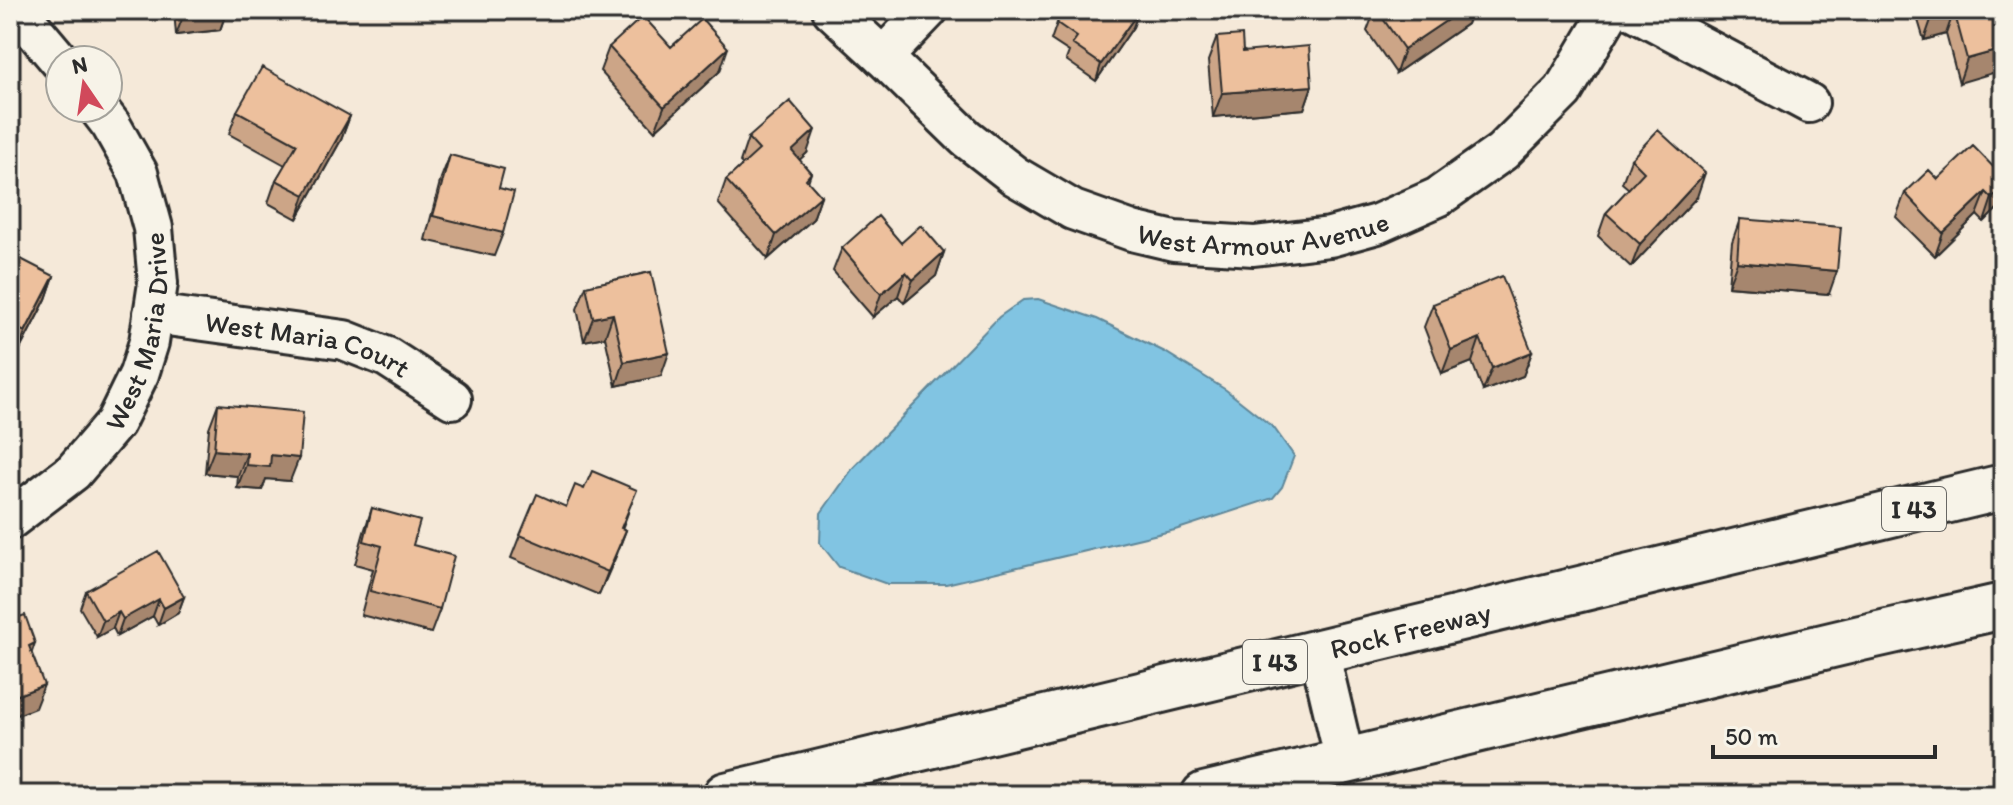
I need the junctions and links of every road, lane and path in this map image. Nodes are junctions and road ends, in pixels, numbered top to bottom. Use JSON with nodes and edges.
{"nodes":[{"id":1,"x":17,"y":10,"type":"edge"},
{"id":2,"x":832,"y":10,"type":"edge"},
{"id":3,"x":928,"y":10,"type":"edge"},
{"id":4,"x":1611,"y":10,"type":"edge"},
{"id":5,"x":1633,"y":10,"type":"edge"},
{"id":6,"x":46,"y":44,"type":"edge"},
{"id":7,"x":883,"y":57,"type":"junction"},
{"id":8,"x":1809,"y":103,"type":"dead end"},
{"id":9,"x":110,"y":124,"type":"edge"},
{"id":10,"x":153,"y":314,"type":"junction"},
{"id":11,"x":452,"y":399,"type":"dead end"},
{"id":12,"x":2003,"y":487,"type":"edge"},
{"id":13,"x":10,"y":520,"type":"edge"},
{"id":14,"x":2003,"y":606,"type":"edge"},
{"id":15,"x":1319,"y":651,"type":"junction"},
{"id":16,"x":1345,"y":761,"type":"junction"},
{"id":17,"x":726,"y":795,"type":"edge"},
{"id":18,"x":1204,"y":795,"type":"edge"}],
"edges":[{"from":1,"to":6,"type":"street"},
{"from":2,"to":7,"type":"street","name":"West Armour Avenue"},
{"from":3,"to":7,"type":"street"},
{"from":4,"to":7,"type":"street","name":"West Armour Avenue"},
{"from":5,"to":8,"type":"street"},
{"from":9,"to":10,"type":"street","name":"West Maria Drive"},
{"from":10,"to":11,"type":"street","name":"West Maria Court"},
{"from":10,"to":13,"type":"street","name":"West Maria Drive"},
{"from":12,"to":15,"type":"highway","name":"Rock Freeway","number":"I 43"},
{"from":14,"to":16,"type":"highway"},
{"from":15,"to":16,"type":"street"},
{"from":15,"to":17,"type":"highway","name":"Rock Freeway","number":"I 43"},
{"from":16,"to":18,"type":"highway"}]}
